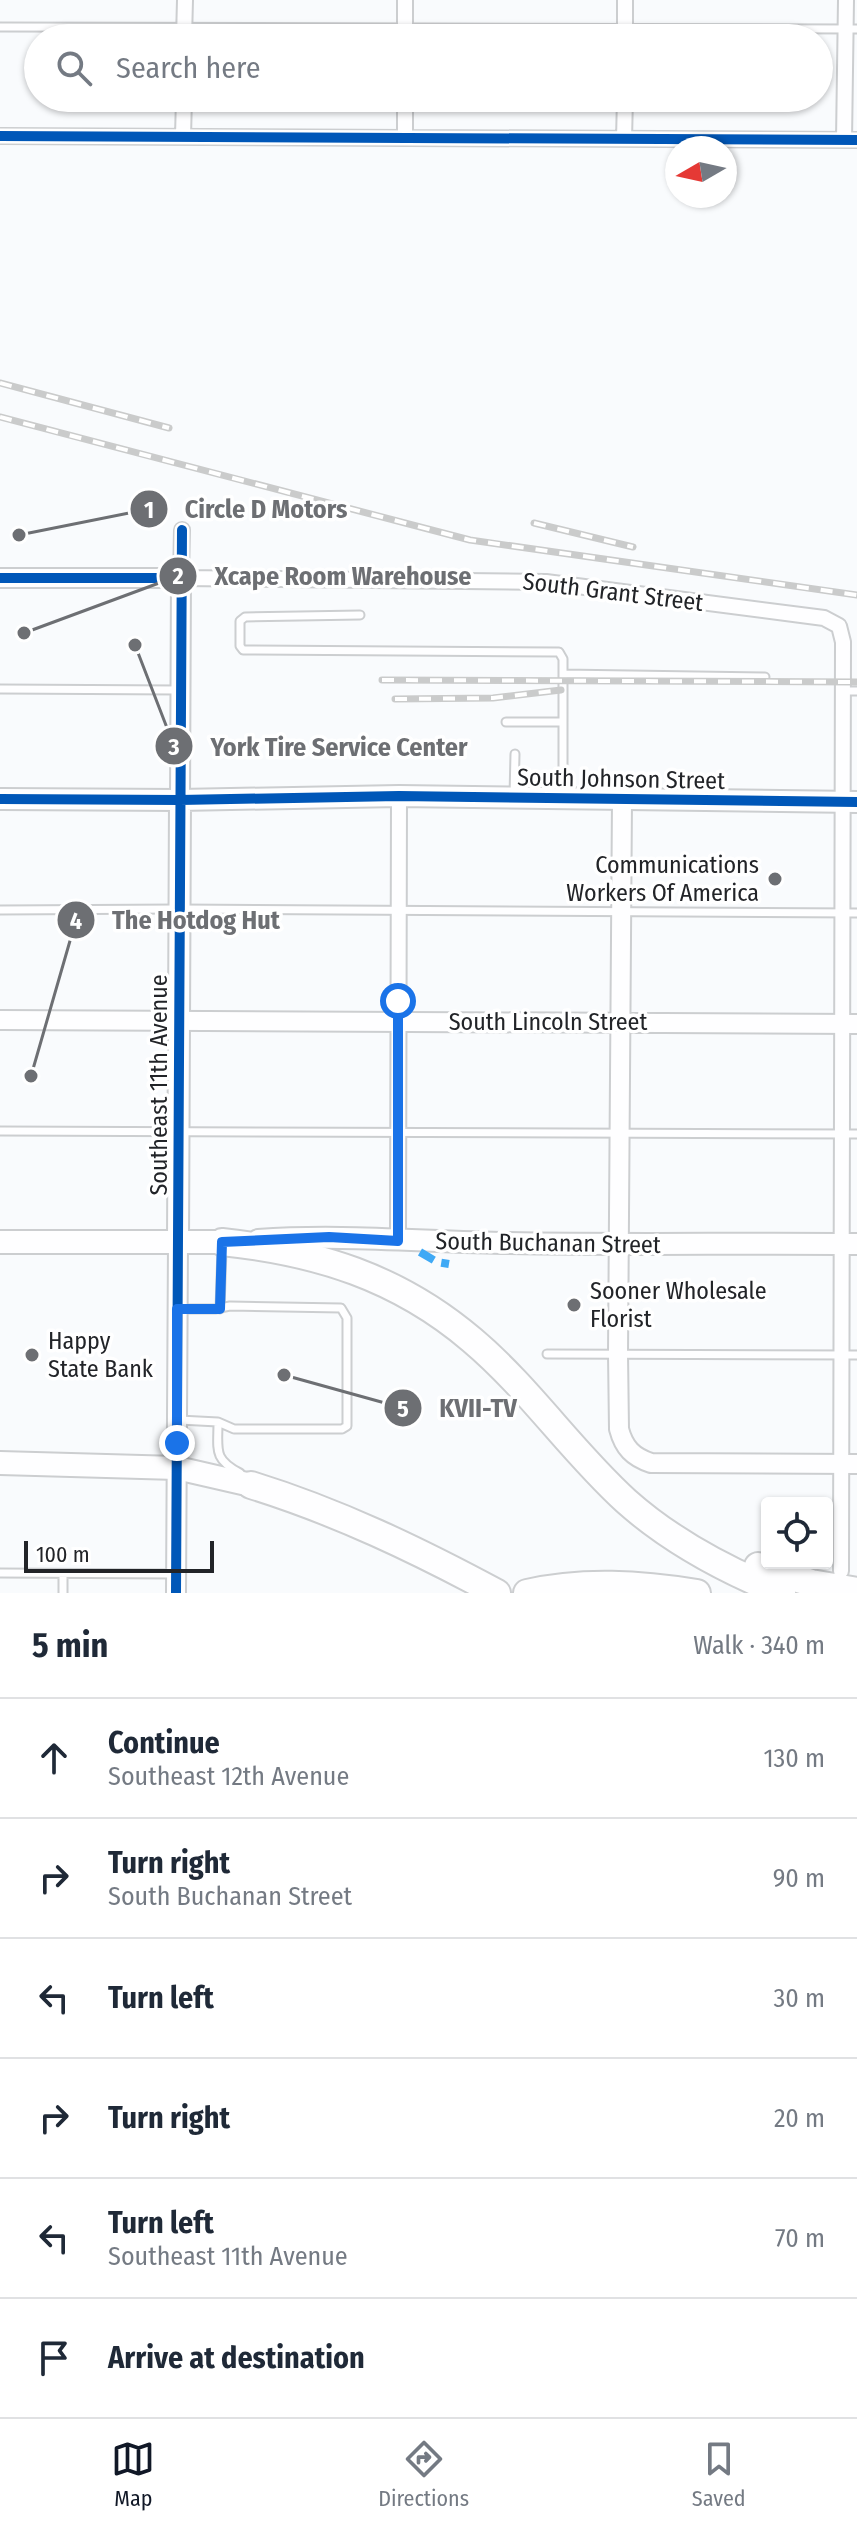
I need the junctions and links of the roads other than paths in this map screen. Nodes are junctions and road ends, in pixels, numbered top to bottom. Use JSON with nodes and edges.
{"nodes":[{"id":1,"x":185,"y":0,"type":"edge"},
{"id":2,"x":405,"y":0,"type":"edge"},
{"id":3,"x":625,"y":0,"type":"edge"},
{"id":4,"x":846,"y":0,"type":"edge"},
{"id":5,"x":184,"y":24,"type":"edge"},
{"id":6,"x":405,"y":24,"type":"edge"},
{"id":7,"x":625,"y":24,"type":"edge"},
{"id":8,"x":0,"y":27,"type":"edge"},
{"id":9,"x":24,"y":28,"type":"edge"},
{"id":10,"x":851,"y":29,"type":"edge"},
{"id":11,"x":184,"y":112,"type":"edge"},
{"id":12,"x":405,"y":112,"type":"edge"},
{"id":13,"x":625,"y":112,"type":"edge"},
{"id":14,"x":0,"y":136,"type":"edge"},
{"id":15,"x":183,"y":136,"type":"junction"},
{"id":16,"x":405,"y":137,"type":"junction"},
{"id":17,"x":624,"y":139,"type":"junction"},
{"id":18,"x":851,"y":140,"type":"edge"},
{"id":19,"x":182,"y":530,"type":"dead end"},
{"id":20,"x":0,"y":578,"type":"edge"},
{"id":21,"x":181,"y":578,"type":"junction"},
{"id":22,"x":360,"y":615,"type":"dead end"},
{"id":23,"x":563,"y":674,"type":"junction"},
{"id":24,"x":765,"y":677,"type":"dead end"},
{"id":25,"x":0,"y":689,"type":"edge"},
{"id":26,"x":180,"y":690,"type":"junction"},
{"id":27,"x":850,"y":691,"type":"edge"},
{"id":28,"x":506,"y":722,"type":"dead end"},
{"id":29,"x":563,"y":722,"type":"junction"},
{"id":30,"x":515,"y":754,"type":"dead end"},
{"id":31,"x":399,"y":796,"type":"junction"},
{"id":32,"x":514,"y":798,"type":"junction"},
{"id":33,"x":0,"y":799,"type":"edge"},
{"id":34,"x":563,"y":799,"type":"junction"},
{"id":35,"x":129,"y":800,"type":"junction"},
{"id":36,"x":180,"y":800,"type":"junction"},
{"id":37,"x":622,"y":800,"type":"junction"},
{"id":38,"x":849,"y":802,"type":"edge"},
{"id":39,"x":180,"y":859,"type":"junction"},
{"id":40,"x":179,"y":909,"type":"junction"},
{"id":41,"x":0,"y":910,"type":"edge"},
{"id":42,"x":398,"y":910,"type":"junction"},
{"id":43,"x":622,"y":913,"type":"junction"},
{"id":44,"x":841,"y":913,"type":"junction"},
{"id":45,"x":857,"y":913,"type":"edge"},
{"id":46,"x":180,"y":1019,"type":"junction"},
{"id":47,"x":0,"y":1020,"type":"edge"},
{"id":48,"x":398,"y":1022,"type":"junction"},
{"id":49,"x":621,"y":1022,"type":"junction"},
{"id":50,"x":849,"y":1024,"type":"edge"},
{"id":51,"x":0,"y":1131,"type":"edge"},
{"id":52,"x":179,"y":1132,"type":"junction"},
{"id":53,"x":398,"y":1132,"type":"junction"},
{"id":54,"x":620,"y":1133,"type":"junction"},
{"id":55,"x":849,"y":1134,"type":"edge"},
{"id":56,"x":398,"y":1241,"type":"junction"},
{"id":57,"x":0,"y":1242,"type":"edge"},
{"id":58,"x":222,"y":1242,"type":"junction"},
{"id":59,"x":178,"y":1243,"type":"junction"},
{"id":60,"x":849,"y":1244,"type":"edge"},
{"id":61,"x":619,"y":1245,"type":"junction"},
{"id":62,"x":177,"y":1309,"type":"junction"},
{"id":63,"x":220,"y":1309,"type":"junction"},
{"id":64,"x":547,"y":1354,"type":"dead end"},
{"id":65,"x":618,"y":1354,"type":"junction"},
{"id":66,"x":841,"y":1355,"type":"junction"},
{"id":67,"x":857,"y":1355,"type":"edge"},
{"id":68,"x":540,"y":1407,"type":"junction"},
{"id":69,"x":177,"y":1420,"type":"junction"},
{"id":70,"x":218,"y":1422,"type":"junction"},
{"id":71,"x":0,"y":1463,"type":"edge"},
{"id":72,"x":849,"y":1464,"type":"edge"},
{"id":73,"x":177,"y":1468,"type":"junction"},
{"id":74,"x":251,"y":1485,"type":"junction"},
{"id":75,"x":0,"y":1573,"type":"edge"},
{"id":76,"x":63,"y":1574,"type":"junction"},
{"id":77,"x":851,"y":1580,"type":"edge"},
{"id":78,"x":176,"y":1584,"type":"edge"},
{"id":79,"x":63,"y":1593,"type":"edge"},
{"id":80,"x":497,"y":1593,"type":"edge"},
{"id":81,"x":527,"y":1593,"type":"edge"},
{"id":82,"x":697,"y":1593,"type":"edge"},
{"id":83,"x":782,"y":1593,"type":"edge"}],
"edges":[{"from":1,"to":5,"type":"street"},
{"from":2,"to":6,"type":"street"},
{"from":3,"to":7,"type":"street"},
{"from":4,"to":10,"type":"street"},
{"from":8,"to":9,"type":"lane"},
{"from":10,"to":18,"type":"street"},
{"from":11,"to":15,"type":"street"},
{"from":12,"to":16,"type":"street"},
{"from":13,"to":17,"type":"street"},
{"from":14,"to":15,"type":"street"},
{"from":15,"to":16,"type":"street"},
{"from":16,"to":17,"type":"street"},
{"from":17,"to":18,"type":"street"},
{"from":19,"to":21,"type":"street","name":"Southeast 11th Avenue"},
{"from":20,"to":21,"type":"street","name":"South Grant Street"},
{"from":21,"to":26,"type":"street","name":"Southeast 11th Avenue"},
{"from":21,"to":27,"type":"street","name":"South Grant Street"},
{"from":22,"to":23,"type":"lane"},
{"from":23,"to":24,"type":"lane"},
{"from":23,"to":29,"type":"lane"},
{"from":25,"to":26,"type":"lane"},
{"from":26,"to":36,"type":"street","name":"Southeast 11th Avenue"},
{"from":27,"to":38,"type":"street"},
{"from":28,"to":29,"type":"lane"},
{"from":29,"to":34,"type":"lane"},
{"from":30,"to":32,"type":"lane"},
{"from":31,"to":32,"type":"main road","name":"South Johnson Street"},
{"from":31,"to":36,"type":"main road","name":"South Johnson Street"},
{"from":31,"to":42,"type":"street"},
{"from":32,"to":34,"type":"main road","name":"South Johnson Street"},
{"from":33,"to":35,"type":"main road","name":"South Johnson Street"},
{"from":34,"to":37,"type":"main road","name":"South Johnson Street"},
{"from":35,"to":36,"type":"main road","name":"South Johnson Street"},
{"from":35,"to":39,"type":"main road"},
{"from":36,"to":39,"type":"main road","name":"Southeast 11th Avenue"},
{"from":37,"to":38,"type":"main road","name":"South Johnson Street"},
{"from":37,"to":43,"type":"street"},
{"from":38,"to":44,"type":"street"},
{"from":39,"to":40,"type":"main road","name":"Southeast 11th Avenue"},
{"from":40,"to":41,"type":"lane"},
{"from":40,"to":42,"type":"lane"},
{"from":40,"to":46,"type":"main road","name":"Southeast 11th Avenue"},
{"from":42,"to":43,"type":"lane"},
{"from":42,"to":48,"type":"street"},
{"from":43,"to":44,"type":"lane"},
{"from":43,"to":49,"type":"street"},
{"from":44,"to":45,"type":"lane"},
{"from":44,"to":50,"type":"street"},
{"from":46,"to":47,"type":"street","name":"South Lincoln Street"},
{"from":46,"to":48,"type":"street","name":"South Lincoln Street"},
{"from":46,"to":52,"type":"main road","name":"Southeast 11th Avenue"},
{"from":48,"to":49,"type":"street","name":"South Lincoln Street"},
{"from":48,"to":53,"type":"street"},
{"from":49,"to":50,"type":"street","name":"South Lincoln Street"},
{"from":49,"to":54,"type":"street"},
{"from":50,"to":55,"type":"street"},
{"from":51,"to":52,"type":"lane"},
{"from":52,"to":53,"type":"lane"},
{"from":52,"to":59,"type":"main road","name":"Southeast 11th Avenue"},
{"from":53,"to":54,"type":"lane"},
{"from":53,"to":56,"type":"street"},
{"from":54,"to":55,"type":"lane"},
{"from":54,"to":61,"type":"street"},
{"from":55,"to":60,"type":"street"},
{"from":56,"to":58,"type":"main road","name":"South Buchanan Street"},
{"from":56,"to":61,"type":"main road","name":"South Buchanan Street"},
{"from":57,"to":59,"type":"main road","name":"South Buchanan Street"},
{"from":58,"to":59,"type":"main road","name":"South Buchanan Street"},
{"from":58,"to":63,"type":"lane"},
{"from":58,"to":68,"type":"highway"},
{"from":59,"to":62,"type":"street","name":"Southeast 11th Avenue"},
{"from":60,"to":61,"type":"main road","name":"South Buchanan Street"},
{"from":60,"to":66,"type":"street"},
{"from":61,"to":65,"type":"street"},
{"from":62,"to":63,"type":"lane"},
{"from":62,"to":69,"type":"street","name":"Southeast 11th Avenue"},
{"from":63,"to":70,"type":"lane"},
{"from":64,"to":65,"type":"lane"},
{"from":65,"to":66,"type":"lane"},
{"from":65,"to":72,"type":"street"},
{"from":66,"to":67,"type":"lane"},
{"from":66,"to":72,"type":"street"},
{"from":68,"to":77,"type":"highway"},
{"from":68,"to":83,"type":"highway"},
{"from":69,"to":70,"type":"lane"},
{"from":69,"to":73,"type":"street","name":"Southeast 11th Avenue"},
{"from":70,"to":74,"type":"lane"},
{"from":71,"to":73,"type":"main road"},
{"from":72,"to":77,"type":"street"},
{"from":73,"to":74,"type":"main road"},
{"from":73,"to":78,"type":"street","name":"Southeast 11th Avenue"},
{"from":74,"to":80,"type":"highway"},
{"from":75,"to":76,"type":"lane"},
{"from":76,"to":78,"type":"lane"},
{"from":76,"to":79,"type":"lane"},
{"from":81,"to":82,"type":"highway"}]}
